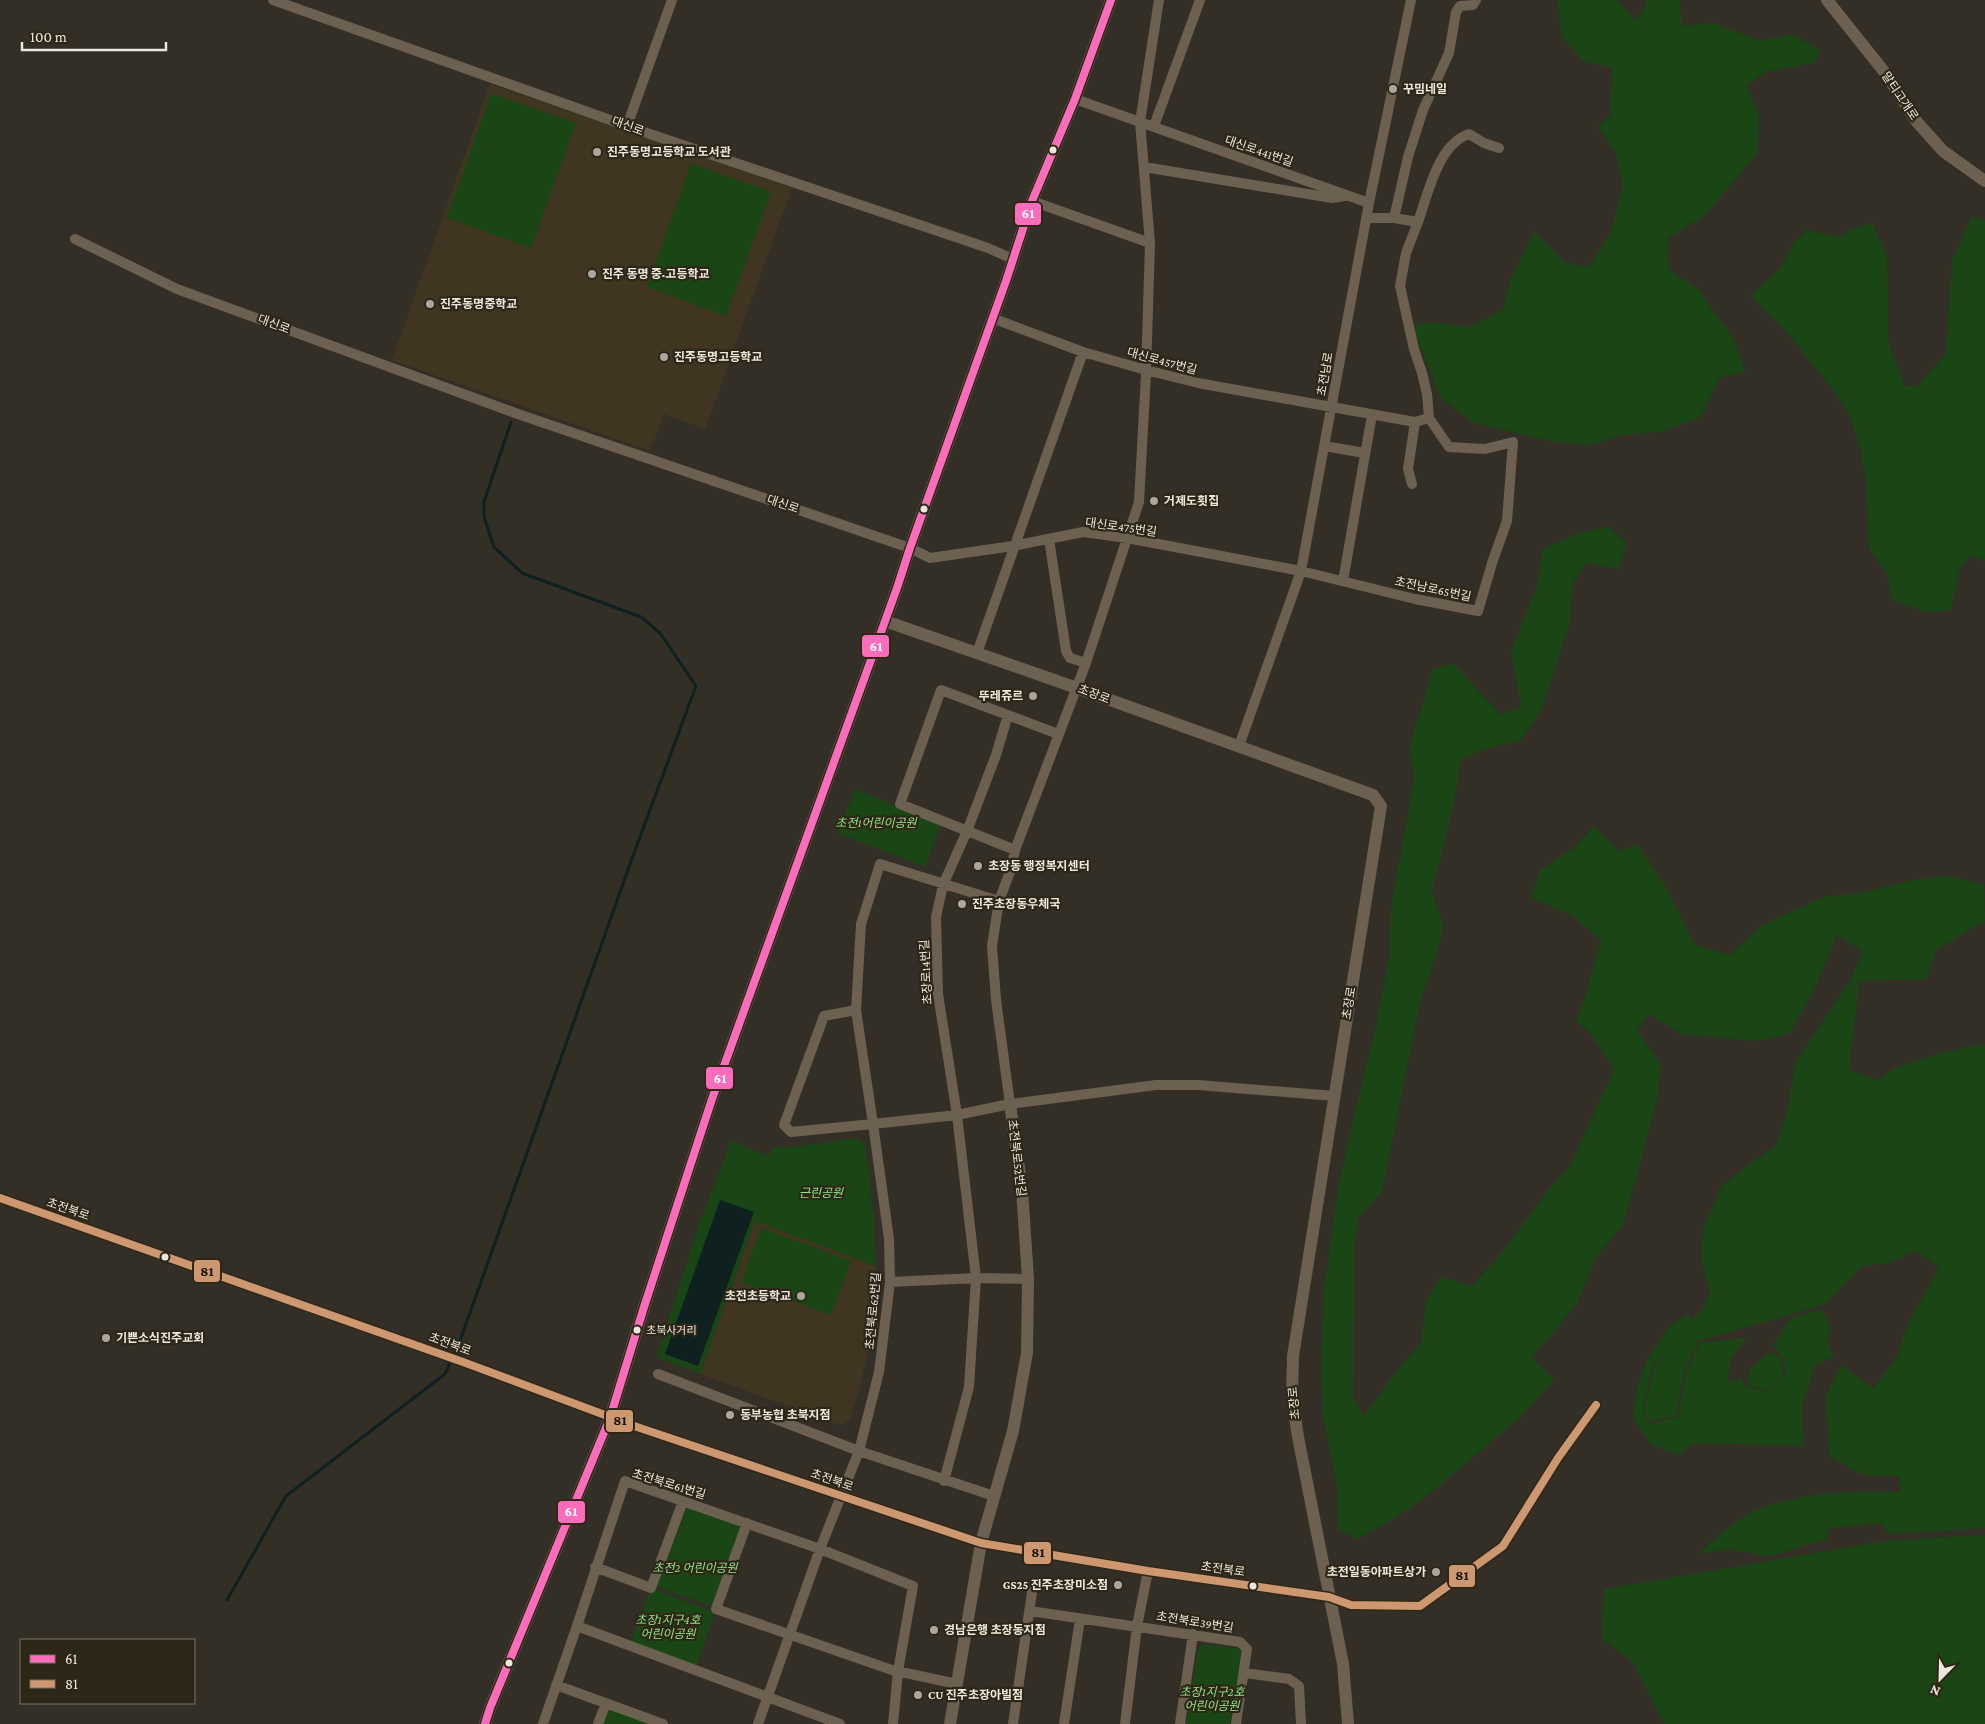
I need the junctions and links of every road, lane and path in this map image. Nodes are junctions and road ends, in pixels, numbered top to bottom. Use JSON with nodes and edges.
{"nodes":[{"id":1,"x":273,"y":0,"type":"edge"},
{"id":2,"x":672,"y":0,"type":"edge"},
{"id":3,"x":1111,"y":0,"type":"edge"},
{"id":4,"x":1159,"y":0,"type":"edge"},
{"id":5,"x":1200,"y":0,"type":"edge"},
{"id":6,"x":1411,"y":0,"type":"edge"},
{"id":7,"x":1476,"y":0,"type":"edge"},
{"id":8,"x":1827,"y":0,"type":"edge"},
{"id":9,"x":1075,"y":99,"type":"junction"},
{"id":10,"x":1140,"y":122,"type":"junction"},
{"id":11,"x":627,"y":126,"type":"junction"},
{"id":12,"x":1154,"y":126,"type":"junction"},
{"id":13,"x":1500,"y":148,"type":"dead end"},
{"id":14,"x":1144,"y":168,"type":"junction"},
{"id":15,"x":1985,"y":181,"type":"edge"},
{"id":16,"x":1348,"y":195,"type":"junction"},
{"id":17,"x":1032,"y":201,"type":"junction"},
{"id":18,"x":1370,"y":202,"type":"junction"},
{"id":19,"x":1367,"y":218,"type":"junction"},
{"id":20,"x":1394,"y":218,"type":"junction"},
{"id":21,"x":1418,"y":222,"type":"junction"},
{"id":22,"x":75,"y":239,"type":"dead end"},
{"id":23,"x":1150,"y":243,"type":"junction"},
{"id":24,"x":1013,"y":259,"type":"junction"},
{"id":25,"x":992,"y":318,"type":"junction"},
{"id":26,"x":1083,"y":352,"type":"junction"},
{"id":27,"x":1146,"y":370,"type":"junction"},
{"id":28,"x":1331,"y":408,"type":"junction"},
{"id":29,"x":1372,"y":415,"type":"junction"},
{"id":30,"x":1429,"y":418,"type":"junction"},
{"id":31,"x":1415,"y":422,"type":"junction"},
{"id":32,"x":1324,"y":446,"type":"junction"},
{"id":33,"x":1365,"y":453,"type":"junction"},
{"id":34,"x":1412,"y":484,"type":"dead end"},
{"id":35,"x":1127,"y":538,"type":"junction"},
{"id":36,"x":1049,"y":539,"type":"junction"},
{"id":37,"x":1013,"y":546,"type":"junction"},
{"id":38,"x":910,"y":548,"type":"junction"},
{"id":39,"x":1301,"y":571,"type":"junction"},
{"id":40,"x":1343,"y":581,"type":"junction"},
{"id":41,"x":885,"y":622,"type":"junction"},
{"id":42,"x":977,"y":653,"type":"junction"},
{"id":43,"x":1086,"y":663,"type":"junction"},
{"id":44,"x":1077,"y":688,"type":"junction"},
{"id":45,"x":1008,"y":715,"type":"junction"},
{"id":46,"x":1058,"y":734,"type":"junction"},
{"id":47,"x":1239,"y":746,"type":"junction"},
{"id":48,"x":967,"y":831,"type":"junction"},
{"id":49,"x":1015,"y":850,"type":"junction"},
{"id":50,"x":943,"y":885,"type":"junction"},
{"id":51,"x":999,"y":902,"type":"junction"},
{"id":52,"x":856,"y":1010,"type":"junction"},
{"id":53,"x":1335,"y":1096,"type":"junction"},
{"id":54,"x":1010,"y":1104,"type":"junction"},
{"id":55,"x":957,"y":1115,"type":"junction"},
{"id":56,"x":873,"y":1124,"type":"junction"},
{"id":57,"x":0,"y":1198,"type":"edge"},
{"id":58,"x":976,"y":1278,"type":"junction"},
{"id":59,"x":1028,"y":1279,"type":"junction"},
{"id":60,"x":890,"y":1282,"type":"junction"},
{"id":61,"x":658,"y":1374,"type":"dead end"},
{"id":62,"x":1596,"y":1405,"type":"dead end"},
{"id":63,"x":610,"y":1418,"type":"junction"},
{"id":64,"x":859,"y":1451,"type":"junction"},
{"id":65,"x":944,"y":1481,"type":"junction"},
{"id":66,"x":840,"y":1496,"type":"junction"},
{"id":67,"x":994,"y":1496,"type":"junction"},
{"id":68,"x":683,"y":1501,"type":"junction"},
{"id":69,"x":747,"y":1523,"type":"junction"},
{"id":70,"x":981,"y":1543,"type":"junction"},
{"id":71,"x":820,"y":1549,"type":"junction"},
{"id":72,"x":596,"y":1567,"type":"junction"},
{"id":73,"x":1148,"y":1570,"type":"junction"},
{"id":74,"x":1033,"y":1585,"type":"dead end"},
{"id":75,"x":1329,"y":1597,"type":"junction"},
{"id":76,"x":1030,"y":1611,"type":"junction"},
{"id":77,"x":1080,"y":1619,"type":"junction"},
{"id":78,"x":578,"y":1626,"type":"junction"},
{"id":79,"x":1137,"y":1626,"type":"junction"},
{"id":80,"x":1193,"y":1634,"type":"junction"},
{"id":81,"x":790,"y":1636,"type":"junction"},
{"id":82,"x":898,"y":1671,"type":"junction"},
{"id":83,"x":1245,"y":1673,"type":"junction"},
{"id":84,"x":957,"y":1684,"type":"junction"},
{"id":85,"x":556,"y":1685,"type":"junction"},
{"id":86,"x":768,"y":1697,"type":"junction"},
{"id":87,"x":606,"y":1703,"type":"junction"},
{"id":88,"x":485,"y":1724,"type":"edge"},
{"id":89,"x":543,"y":1724,"type":"edge"},
{"id":90,"x":598,"y":1724,"type":"edge"},
{"id":91,"x":663,"y":1724,"type":"edge"},
{"id":92,"x":758,"y":1724,"type":"edge"},
{"id":93,"x":840,"y":1724,"type":"edge"},
{"id":94,"x":893,"y":1724,"type":"edge"},
{"id":95,"x":950,"y":1724,"type":"edge"},
{"id":96,"x":1013,"y":1724,"type":"edge"},
{"id":97,"x":1064,"y":1724,"type":"edge"},
{"id":98,"x":1126,"y":1724,"type":"edge"},
{"id":99,"x":1180,"y":1724,"type":"edge"},
{"id":100,"x":1236,"y":1724,"type":"edge"},
{"id":101,"x":1301,"y":1724,"type":"edge"},
{"id":102,"x":1348,"y":1724,"type":"edge"}],
"edges":[{"from":1,"to":11,"type":"street","name":"대신로"},
{"from":2,"to":11,"type":"street"},
{"from":3,"to":9,"type":"street"},
{"from":4,"to":10,"type":"street"},
{"from":5,"to":12,"type":"street"},
{"from":6,"to":18,"type":"street","name":"초전남로"},
{"from":7,"to":20,"type":"street"},
{"from":8,"to":15,"type":"street","name":"말티고개로"},
{"from":9,"to":10,"type":"street","name":"대신로441번길"},
{"from":9,"to":17,"type":"street"},
{"from":10,"to":12,"type":"street","name":"대신로441번길"},
{"from":10,"to":14,"type":"street"},
{"from":11,"to":24,"type":"street","name":"대신로"},
{"from":12,"to":16,"type":"street","name":"대신로441번길"},
{"from":13,"to":21,"type":"street"},
{"from":14,"to":16,"type":"street"},
{"from":14,"to":23,"type":"street"},
{"from":16,"to":18,"type":"street","name":"대신로441번길"},
{"from":17,"to":23,"type":"street"},
{"from":17,"to":24,"type":"street"},
{"from":18,"to":19,"type":"street","name":"초전남로"},
{"from":19,"to":20,"type":"street"},
{"from":19,"to":28,"type":"street","name":"초전남로"},
{"from":20,"to":21,"type":"street"},
{"from":21,"to":30,"type":"street"},
{"from":22,"to":38,"type":"street","name":"대신로"},
{"from":23,"to":27,"type":"street"},
{"from":24,"to":25,"type":"street"},
{"from":25,"to":26,"type":"street","name":"대신로457번길"},
{"from":25,"to":38,"type":"street"},
{"from":26,"to":27,"type":"street","name":"대신로457번길"},
{"from":26,"to":37,"type":"street"},
{"from":27,"to":28,"type":"street","name":"대신로457번길"},
{"from":27,"to":35,"type":"street"},
{"from":28,"to":29,"type":"street","name":"대신로457번길"},
{"from":28,"to":32,"type":"street","name":"초전남로"},
{"from":29,"to":31,"type":"street","name":"대신로457번길"},
{"from":29,"to":33,"type":"street"},
{"from":30,"to":31,"type":"street"},
{"from":30,"to":40,"type":"street","name":"초전남로65번길"},
{"from":31,"to":34,"type":"street"},
{"from":32,"to":33,"type":"street"},
{"from":32,"to":39,"type":"street","name":"초전남로"},
{"from":33,"to":40,"type":"street"},
{"from":35,"to":36,"type":"street","name":"대신로475번길"},
{"from":35,"to":39,"type":"street","name":"대신로475번길"},
{"from":35,"to":43,"type":"street"},
{"from":36,"to":37,"type":"street","name":"대신로475번길"},
{"from":36,"to":43,"type":"street"},
{"from":37,"to":38,"type":"street","name":"대신로475번길"},
{"from":37,"to":42,"type":"street"},
{"from":38,"to":41,"type":"street"},
{"from":39,"to":40,"type":"street","name":"초전남로65번길"},
{"from":39,"to":47,"type":"street","name":"초전남로"},
{"from":41,"to":42,"type":"street","name":"초장로"},
{"from":41,"to":63,"type":"street"},
{"from":42,"to":44,"type":"street","name":"초장로"},
{"from":43,"to":44,"type":"street"},
{"from":44,"to":46,"type":"street"},
{"from":44,"to":47,"type":"street","name":"초장로"},
{"from":45,"to":46,"type":"street"},
{"from":45,"to":48,"type":"street"},
{"from":45,"to":48,"type":"street"},
{"from":46,"to":49,"type":"street"},
{"from":47,"to":53,"type":"street","name":"초장로"},
{"from":48,"to":49,"type":"street"},
{"from":48,"to":50,"type":"street","name":"초장로14번길"},
{"from":49,"to":51,"type":"street"},
{"from":50,"to":51,"type":"street"},
{"from":50,"to":52,"type":"street","name":"초전북로62번길"},
{"from":50,"to":55,"type":"street","name":"초장로14번길"},
{"from":51,"to":54,"type":"street"},
{"from":52,"to":56,"type":"street","name":"초전북로62번길"},
{"from":52,"to":56,"type":"street"},
{"from":53,"to":54,"type":"street"},
{"from":53,"to":75,"type":"street","name":"초장로"},
{"from":54,"to":55,"type":"street","name":"초전북로52번길"},
{"from":54,"to":59,"type":"street","name":"초전북로52번길"},
{"from":55,"to":56,"type":"street","name":"초전북로52번길"},
{"from":55,"to":58,"type":"street"},
{"from":56,"to":60,"type":"street","name":"초전북로62번길"},
{"from":57,"to":63,"type":"street","name":"초전북로"},
{"from":58,"to":59,"type":"street"},
{"from":58,"to":60,"type":"street"},
{"from":58,"to":65,"type":"street"},
{"from":59,"to":67,"type":"street","name":"초전북로52번길"},
{"from":60,"to":64,"type":"street","name":"초전북로62번길"},
{"from":61,"to":64,"type":"street"},
{"from":62,"to":75,"type":"street","name":"초전북로"},
{"from":63,"to":66,"type":"street","name":"초전북로"},
{"from":63,"to":88,"type":"street"},
{"from":64,"to":65,"type":"street"},
{"from":64,"to":66,"type":"street","name":"초전북로62번길"},
{"from":65,"to":67,"type":"street"},
{"from":66,"to":70,"type":"street","name":"초전북로"},
{"from":66,"to":71,"type":"street"},
{"from":67,"to":70,"type":"street","name":"초전북로52번길"},
{"from":68,"to":69,"type":"street","name":"초전북로61번길"},
{"from":68,"to":72,"type":"street"},
{"from":68,"to":72,"type":"street","name":"초전북로61번길"},
{"from":69,"to":71,"type":"street","name":"초전북로61번길"},
{"from":69,"to":81,"type":"street"},
{"from":70,"to":73,"type":"street","name":"초전북로"},
{"from":70,"to":84,"type":"street","name":"초전북로52번길"},
{"from":71,"to":81,"type":"street"},
{"from":71,"to":82,"type":"street","name":"초전북로61번길"},
{"from":72,"to":78,"type":"street","name":"초전북로61번길"},
{"from":73,"to":75,"type":"street","name":"초전북로"},
{"from":73,"to":79,"type":"street","name":"초전북로39번길"},
{"from":74,"to":76,"type":"street"},
{"from":75,"to":102,"type":"street","name":"초장로"},
{"from":76,"to":77,"type":"street","name":"초전북로39번길"},
{"from":76,"to":96,"type":"street"},
{"from":77,"to":79,"type":"street","name":"초전북로39번길"},
{"from":77,"to":97,"type":"street"},
{"from":78,"to":85,"type":"street","name":"초전북로61번길"},
{"from":78,"to":86,"type":"street"},
{"from":79,"to":80,"type":"street","name":"초전북로39번길"},
{"from":79,"to":98,"type":"street","name":"초전북로39번길"},
{"from":80,"to":83,"type":"street","name":"초전북로39번길"},
{"from":80,"to":99,"type":"street"},
{"from":81,"to":82,"type":"street"},
{"from":81,"to":86,"type":"street"},
{"from":82,"to":84,"type":"street"},
{"from":82,"to":94,"type":"street","name":"초전북로61번길"},
{"from":83,"to":100,"type":"street","name":"초전북로39번길"},
{"from":83,"to":101,"type":"street"},
{"from":84,"to":95,"type":"street","name":"초전북로52번길"},
{"from":85,"to":87,"type":"street"},
{"from":85,"to":89,"type":"street","name":"초전북로61번길"},
{"from":86,"to":92,"type":"street"},
{"from":86,"to":93,"type":"street"},
{"from":87,"to":90,"type":"street"},
{"from":87,"to":91,"type":"street"}]}
